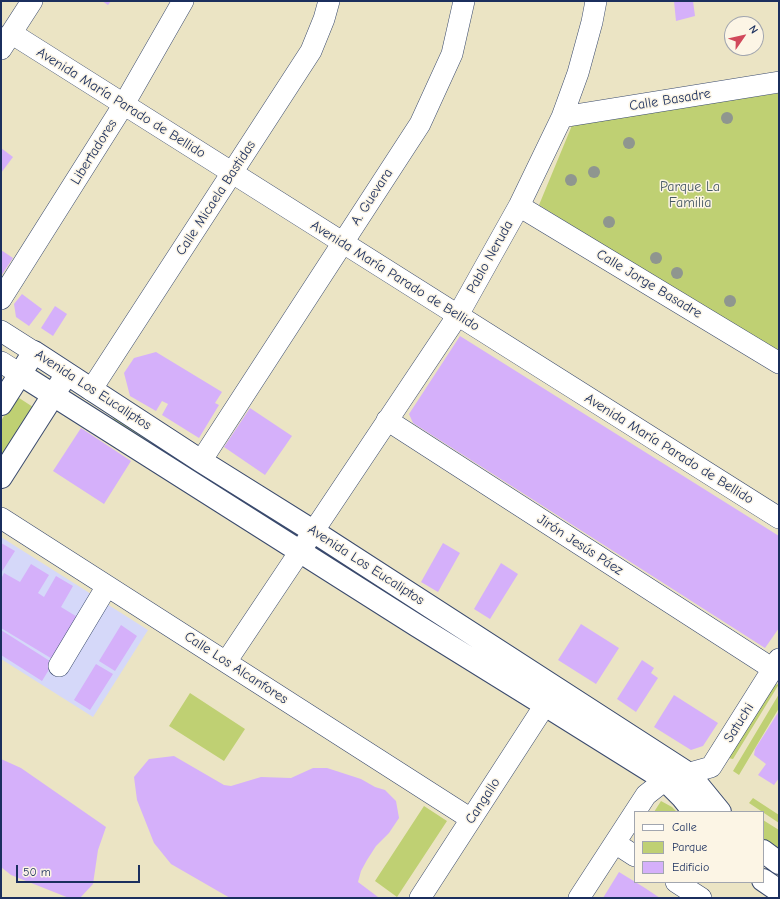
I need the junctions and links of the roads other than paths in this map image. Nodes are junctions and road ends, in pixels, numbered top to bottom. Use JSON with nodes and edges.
{"nodes":[{"id":1,"x":32,"y":1,"type":"edge"},
{"id":2,"x":183,"y":1,"type":"edge"},
{"id":3,"x":329,"y":1,"type":"edge"},
{"id":4,"x":464,"y":1,"type":"edge"},
{"id":5,"x":596,"y":1,"type":"edge"},
{"id":6,"x":6,"y":41,"type":"edge"},
{"id":7,"x":779,"y":82,"type":"edge"},
{"id":8,"x":124,"y":104,"type":"junction"},
{"id":9,"x":562,"y":117,"type":"junction"},
{"id":10,"x":232,"y":173,"type":"junction"},
{"id":11,"x":520,"y":206,"type":"junction"},
{"id":12,"x":342,"y":242,"type":"junction"},
{"id":13,"x":1,"y":299,"type":"edge"},
{"id":14,"x":458,"y":315,"type":"junction"},
{"id":15,"x":1,"y":330,"type":"edge"},
{"id":16,"x":34,"y":352,"type":"junction"},
{"id":17,"x":1,"y":362,"type":"edge"},
{"id":18,"x":779,"y":363,"type":"edge"},
{"id":19,"x":67,"y":373,"type":"junction"},
{"id":20,"x":20,"y":374,"type":"junction"},
{"id":21,"x":91,"y":390,"type":"junction"},
{"id":22,"x":53,"y":395,"type":"junction"},
{"id":23,"x":1,"y":404,"type":"edge"},
{"id":24,"x":387,"y":420,"type":"junction"},
{"id":25,"x":201,"y":461,"type":"junction"},
{"id":26,"x":1,"y":476,"type":"edge"},
{"id":27,"x":1,"y":518,"type":"edge"},
{"id":28,"x":779,"y":518,"type":"edge"},
{"id":29,"x":313,"y":531,"type":"junction"},
{"id":30,"x":299,"y":551,"type":"junction"},
{"id":31,"x":107,"y":586,"type":"junction"},
{"id":32,"x":226,"y":662,"type":"junction"},
{"id":33,"x":776,"y":664,"type":"edge"},
{"id":34,"x":59,"y":666,"type":"dead end"},
{"id":35,"x":546,"y":705,"type":"junction"},
{"id":36,"x":689,"y":774,"type":"junction"},
{"id":37,"x":665,"y":780,"type":"junction"},
{"id":38,"x":636,"y":811,"type":"edge"},
{"id":39,"x":693,"y":811,"type":"edge"},
{"id":40,"x":719,"y":811,"type":"edge"},
{"id":41,"x":634,"y":814,"type":"edge"},
{"id":42,"x":471,"y":819,"type":"junction"},
{"id":43,"x":615,"y":843,"type":"junction"},
{"id":44,"x":764,"y":853,"type":"edge"},
{"id":45,"x":634,"y":855,"type":"edge"},
{"id":46,"x":779,"y":863,"type":"edge"},
{"id":47,"x":764,"y":881,"type":"edge"},
{"id":48,"x":678,"y":883,"type":"edge"},
{"id":49,"x":779,"y":891,"type":"edge"},
{"id":50,"x":420,"y":898,"type":"edge"},
{"id":51,"x":579,"y":898,"type":"edge"},
{"id":52,"x":701,"y":898,"type":"edge"}],
"edges":[{"from":1,"to":6,"type":"street"},
{"from":2,"to":8,"type":"street","name":"Libertadores"},
{"from":3,"to":10,"type":"street","name":"Calle Micaela Bastidas"},
{"from":4,"to":12,"type":"street","name":"A. Guevara"},
{"from":5,"to":9,"type":"street","name":"Pablo Neruda"},
{"from":6,"to":8,"type":"street","name":"Avenida María Parado de Bellido"},
{"from":7,"to":9,"type":"street","name":"Calle Basadre"},
{"from":8,"to":10,"type":"street","name":"Avenida María Parado de Bellido"},
{"from":8,"to":13,"type":"street","name":"Libertadores"},
{"from":9,"to":11,"type":"street","name":"Pablo Neruda"},
{"from":10,"to":12,"type":"street","name":"Avenida María Parado de Bellido"},
{"from":10,"to":21,"type":"street","name":"Calle Micaela Bastidas"},
{"from":11,"to":14,"type":"street","name":"Pablo Neruda"},
{"from":11,"to":18,"type":"street","name":"Calle Jorge Basadre"},
{"from":12,"to":14,"type":"street","name":"Avenida María Parado de Bellido"},
{"from":12,"to":25,"type":"street","name":"A. Guevara"},
{"from":14,"to":24,"type":"street","name":"Pablo Neruda"},
{"from":14,"to":28,"type":"street","name":"Avenida María Parado de Bellido"},
{"from":15,"to":16,"type":"street","name":"Avenida Los Eucaliptos"},
{"from":16,"to":19,"type":"main road","name":"Avenida Los Eucaliptos"},
{"from":16,"to":20,"type":"main road"},
{"from":17,"to":20,"type":"street","name":"Avenida Los Eucaliptos"},
{"from":19,"to":21,"type":"main road","name":"Avenida Los Eucaliptos"},
{"from":19,"to":22,"type":"main road"},
{"from":20,"to":22,"type":"main road","name":"Avenida Los Eucaliptos"},
{"from":20,"to":23,"type":"main road"},
{"from":21,"to":25,"type":"main road","name":"Avenida Los Eucaliptos"},
{"from":22,"to":26,"type":"main road"},
{"from":22,"to":30,"type":"main road","name":"Avenida Los Eucaliptos"},
{"from":24,"to":29,"type":"street","name":"Pablo Neruda"},
{"from":24,"to":33,"type":"street","name":"Jirón Jesús Páez"},
{"from":25,"to":29,"type":"main road","name":"Avenida Los Eucaliptos"},
{"from":27,"to":31,"type":"street","name":"Calle Los Alcanfores"},
{"from":29,"to":30,"type":"street","name":"Pablo Neruda"},
{"from":29,"to":36,"type":"main road","name":"Avenida Los Eucaliptos"},
{"from":30,"to":32,"type":"street","name":"Pablo Neruda"},
{"from":30,"to":35,"type":"main road","name":"Avenida Los Eucaliptos"},
{"from":31,"to":32,"type":"street","name":"Calle Los Alcanfores"},
{"from":31,"to":34,"type":"street"},
{"from":32,"to":42,"type":"street","name":"Calle Los Alcanfores"},
{"from":33,"to":36,"type":"street","name":"Satuchi"},
{"from":35,"to":37,"type":"main road","name":"Avenida Los Eucaliptos"},
{"from":35,"to":42,"type":"street","name":"Cangallo"},
{"from":36,"to":37,"type":"street","name":"Satuchi"},
{"from":36,"to":40,"type":"main road","name":"Avenida Los Eucaliptos"},
{"from":37,"to":38,"type":"street"},
{"from":37,"to":39,"type":"main road","name":"Avenida Los Eucaliptos"},
{"from":41,"to":43,"type":"street"},
{"from":42,"to":50,"type":"street","name":"Cangallo"},
{"from":43,"to":45,"type":"street"},
{"from":43,"to":51,"type":"street"},
{"from":44,"to":46,"type":"main road"},
{"from":47,"to":49,"type":"main road"},
{"from":48,"to":52,"type":"street"}]}
